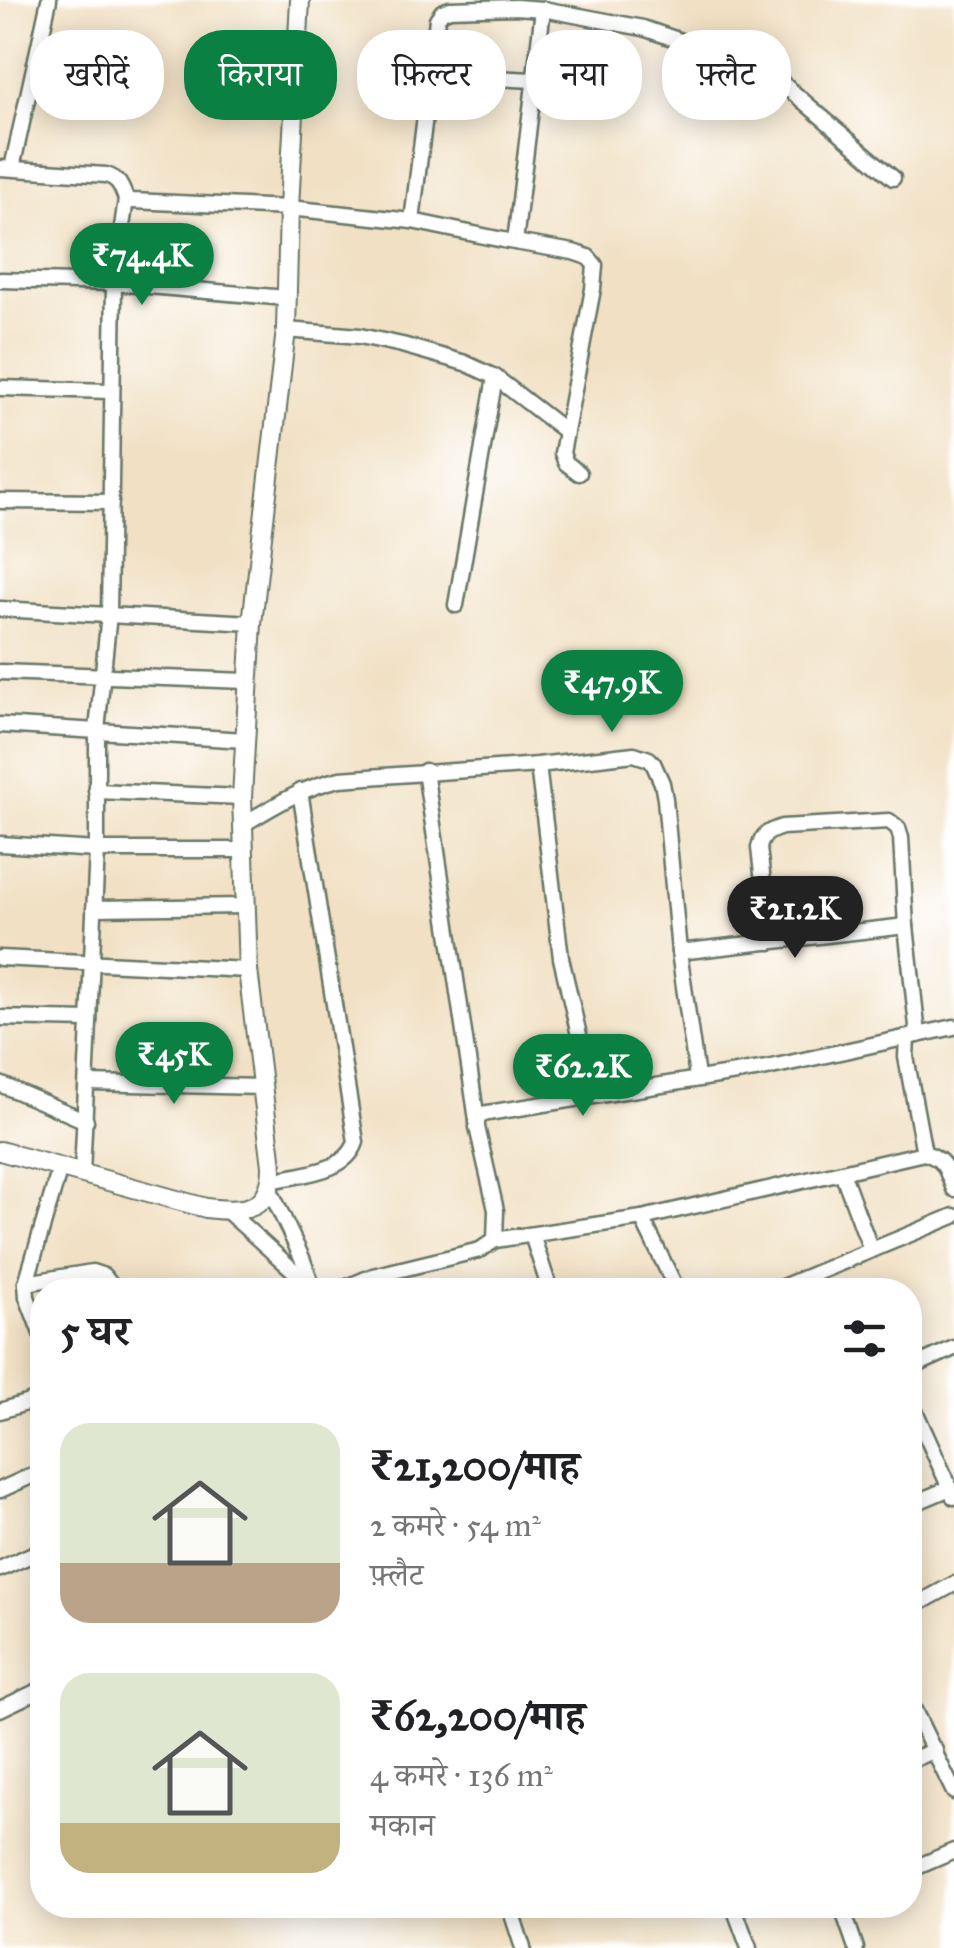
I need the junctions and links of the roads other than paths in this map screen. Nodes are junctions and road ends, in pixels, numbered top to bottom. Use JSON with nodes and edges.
{"nodes":[{"id":1,"x":48,"y":0,"type":"edge"},
{"id":2,"x":300,"y":0,"type":"edge"},
{"id":3,"x":543,"y":9,"type":"junction"},
{"id":4,"x":436,"y":30,"type":"edge"},
{"id":5,"x":541,"y":30,"type":"edge"},
{"id":6,"x":424,"y":120,"type":"edge"},
{"id":7,"x":531,"y":120,"type":"edge"},
{"id":8,"x":6,"y":168,"type":"edge"},
{"id":9,"x":893,"y":178,"type":"dead end"},
{"id":10,"x":126,"y":199,"type":"junction"},
{"id":11,"x":288,"y":208,"type":"junction"},
{"id":12,"x":412,"y":220,"type":"junction"},
{"id":13,"x":514,"y":242,"type":"junction"},
{"id":14,"x":0,"y":280,"type":"edge"},
{"id":15,"x":114,"y":283,"type":"junction"},
{"id":16,"x":286,"y":298,"type":"junction"},
{"id":17,"x":286,"y":330,"type":"junction"},
{"id":18,"x":495,"y":377,"type":"junction"},
{"id":19,"x":0,"y":388,"type":"edge"},
{"id":20,"x":111,"y":391,"type":"junction"},
{"id":21,"x":565,"y":431,"type":"junction"},
{"id":22,"x":579,"y":473,"type":"dead end"},
{"id":23,"x":0,"y":501,"type":"edge"},
{"id":24,"x":111,"y":502,"type":"junction"},
{"id":25,"x":456,"y":605,"type":"dead end"},
{"id":26,"x":0,"y":610,"type":"edge"},
{"id":27,"x":109,"y":614,"type":"junction"},
{"id":28,"x":252,"y":623,"type":"junction"},
{"id":29,"x":0,"y":672,"type":"edge"},
{"id":30,"x":102,"y":676,"type":"junction"},
{"id":31,"x":248,"y":680,"type":"junction"},
{"id":32,"x":0,"y":725,"type":"edge"},
{"id":33,"x":97,"y":730,"type":"junction"},
{"id":34,"x":245,"y":740,"type":"junction"},
{"id":35,"x":538,"y":765,"type":"junction"},
{"id":36,"x":425,"y":772,"type":"junction"},
{"id":37,"x":96,"y":791,"type":"junction"},
{"id":38,"x":300,"y":791,"type":"junction"},
{"id":39,"x":242,"y":797,"type":"junction"},
{"id":40,"x":242,"y":825,"type":"junction"},
{"id":41,"x":0,"y":844,"type":"edge"},
{"id":42,"x":97,"y":850,"type":"junction"},
{"id":43,"x":243,"y":850,"type":"junction"},
{"id":44,"x":246,"y":906,"type":"junction"},
{"id":45,"x":94,"y":908,"type":"junction"},
{"id":46,"x":906,"y":926,"type":"junction"},
{"id":47,"x":770,"y":942,"type":"junction"},
{"id":48,"x":678,"y":952,"type":"junction"},
{"id":49,"x":0,"y":958,"type":"edge"},
{"id":50,"x":92,"y":961,"type":"junction"},
{"id":51,"x":248,"y":970,"type":"junction"},
{"id":52,"x":0,"y":1018,"type":"edge"},
{"id":53,"x":90,"y":1020,"type":"junction"},
{"id":54,"x":954,"y":1027,"type":"edge"},
{"id":55,"x":913,"y":1036,"type":"junction"},
{"id":56,"x":697,"y":1077,"type":"junction"},
{"id":57,"x":87,"y":1083,"type":"junction"},
{"id":58,"x":0,"y":1084,"type":"edge"},
{"id":59,"x":262,"y":1087,"type":"junction"},
{"id":60,"x":593,"y":1095,"type":"junction"},
{"id":61,"x":478,"y":1120,"type":"junction"},
{"id":62,"x":86,"y":1121,"type":"junction"},
{"id":63,"x":0,"y":1150,"type":"edge"},
{"id":64,"x":924,"y":1154,"type":"junction"},
{"id":65,"x":60,"y":1168,"type":"junction"},
{"id":66,"x":842,"y":1172,"type":"junction"},
{"id":67,"x":82,"y":1174,"type":"junction"},
{"id":68,"x":271,"y":1186,"type":"junction"},
{"id":69,"x":954,"y":1189,"type":"edge"},
{"id":70,"x":226,"y":1210,"type":"junction"},
{"id":71,"x":954,"y":1216,"type":"edge"},
{"id":72,"x":642,"y":1218,"type":"junction"},
{"id":73,"x":532,"y":1234,"type":"junction"},
{"id":74,"x":495,"y":1240,"type":"junction"},
{"id":75,"x":871,"y":1250,"type":"junction"},
{"id":76,"x":59,"y":1278,"type":"edge"},
{"id":77,"x":106,"y":1278,"type":"edge"},
{"id":78,"x":302,"y":1278,"type":"edge"},
{"id":79,"x":310,"y":1278,"type":"edge"},
{"id":80,"x":368,"y":1278,"type":"edge"},
{"id":81,"x":546,"y":1278,"type":"edge"},
{"id":82,"x":670,"y":1278,"type":"edge"},
{"id":83,"x":804,"y":1278,"type":"edge"},
{"id":84,"x":30,"y":1283,"type":"edge"},
{"id":85,"x":26,"y":1284,"type":"junction"},
{"id":86,"x":30,"y":1303,"type":"edge"},
{"id":87,"x":954,"y":1348,"type":"edge"},
{"id":88,"x":922,"y":1363,"type":"edge"},
{"id":89,"x":30,"y":1402,"type":"edge"},
{"id":90,"x":0,"y":1412,"type":"edge"},
{"id":91,"x":922,"y":1427,"type":"edge"},
{"id":92,"x":30,"y":1476,"type":"edge"},
{"id":93,"x":0,"y":1490,"type":"edge"},
{"id":94,"x":952,"y":1493,"type":"edge"},
{"id":95,"x":922,"y":1502,"type":"edge"},
{"id":96,"x":30,"y":1554,"type":"edge"},
{"id":97,"x":1,"y":1565,"type":"edge"},
{"id":98,"x":954,"y":1584,"type":"edge"},
{"id":99,"x":922,"y":1601,"type":"edge"},
{"id":100,"x":30,"y":1695,"type":"edge"},
{"id":101,"x":0,"y":1709,"type":"edge"},
{"id":102,"x":922,"y":1725,"type":"edge"},
{"id":103,"x":935,"y":1750,"type":"junction"},
{"id":104,"x":922,"y":1755,"type":"edge"},
{"id":105,"x":954,"y":1792,"type":"edge"},
{"id":106,"x":954,"y":1851,"type":"edge"},
{"id":107,"x":922,"y":1865,"type":"edge"},
{"id":108,"x":513,"y":1918,"type":"edge"},
{"id":109,"x":738,"y":1918,"type":"edge"},
{"id":110,"x":845,"y":1918,"type":"edge"},
{"id":111,"x":523,"y":1948,"type":"edge"},
{"id":112,"x":748,"y":1948,"type":"edge"},
{"id":113,"x":856,"y":1948,"type":"edge"}],
"edges":[{"from":1,"to":8,"type":"street"},
{"from":2,"to":11,"type":"street"},
{"from":3,"to":4,"type":"street"},
{"from":3,"to":5,"type":"street"},
{"from":3,"to":9,"type":"street"},
{"from":6,"to":12,"type":"street"},
{"from":7,"to":13,"type":"street"},
{"from":8,"to":10,"type":"street"},
{"from":10,"to":11,"type":"street"},
{"from":10,"to":15,"type":"street"},
{"from":11,"to":12,"type":"street"},
{"from":11,"to":16,"type":"street"},
{"from":12,"to":13,"type":"street"},
{"from":13,"to":21,"type":"street"},
{"from":14,"to":15,"type":"street"},
{"from":15,"to":16,"type":"street"},
{"from":15,"to":20,"type":"street"},
{"from":16,"to":17,"type":"street"},
{"from":17,"to":18,"type":"street"},
{"from":17,"to":28,"type":"street"},
{"from":18,"to":21,"type":"street"},
{"from":18,"to":25,"type":"street"},
{"from":19,"to":20,"type":"street"},
{"from":20,"to":24,"type":"street"},
{"from":21,"to":22,"type":"street"},
{"from":23,"to":24,"type":"street"},
{"from":24,"to":27,"type":"street"},
{"from":26,"to":27,"type":"street"},
{"from":27,"to":28,"type":"street"},
{"from":27,"to":30,"type":"street"},
{"from":28,"to":31,"type":"street"},
{"from":29,"to":30,"type":"street"},
{"from":30,"to":31,"type":"street"},
{"from":30,"to":33,"type":"street"},
{"from":31,"to":34,"type":"street"},
{"from":32,"to":33,"type":"street"},
{"from":33,"to":34,"type":"street"},
{"from":33,"to":37,"type":"street"},
{"from":34,"to":39,"type":"street"},
{"from":35,"to":36,"type":"street"},
{"from":35,"to":48,"type":"street"},
{"from":35,"to":60,"type":"street"},
{"from":36,"to":38,"type":"street"},
{"from":36,"to":61,"type":"street"},
{"from":37,"to":39,"type":"street"},
{"from":37,"to":42,"type":"street"},
{"from":38,"to":40,"type":"street"},
{"from":38,"to":68,"type":"street"},
{"from":39,"to":40,"type":"street"},
{"from":40,"to":43,"type":"street"},
{"from":41,"to":42,"type":"street"},
{"from":42,"to":43,"type":"street"},
{"from":42,"to":45,"type":"street"},
{"from":43,"to":44,"type":"street"},
{"from":44,"to":45,"type":"street"},
{"from":44,"to":51,"type":"street"},
{"from":45,"to":50,"type":"street"},
{"from":46,"to":47,"type":"street"},
{"from":46,"to":47,"type":"street"},
{"from":46,"to":55,"type":"street"},
{"from":47,"to":48,"type":"street"},
{"from":48,"to":56,"type":"street"},
{"from":49,"to":50,"type":"street"},
{"from":50,"to":51,"type":"street"},
{"from":50,"to":53,"type":"street"},
{"from":51,"to":59,"type":"street"},
{"from":52,"to":53,"type":"street"},
{"from":53,"to":57,"type":"street"},
{"from":54,"to":55,"type":"street"},
{"from":55,"to":56,"type":"street"},
{"from":55,"to":64,"type":"street"},
{"from":56,"to":60,"type":"street"},
{"from":57,"to":59,"type":"street"},
{"from":57,"to":62,"type":"street"},
{"from":58,"to":62,"type":"street"},
{"from":59,"to":68,"type":"street"},
{"from":60,"to":61,"type":"street"},
{"from":61,"to":74,"type":"street"},
{"from":62,"to":67,"type":"street"},
{"from":63,"to":65,"type":"street"},
{"from":64,"to":66,"type":"street"},
{"from":64,"to":69,"type":"street"},
{"from":65,"to":67,"type":"street"},
{"from":65,"to":85,"type":"street"},
{"from":66,"to":72,"type":"street"},
{"from":66,"to":75,"type":"street"},
{"from":67,"to":70,"type":"street"},
{"from":68,"to":70,"type":"street"},
{"from":68,"to":79,"type":"street"},
{"from":70,"to":78,"type":"street"},
{"from":71,"to":75,"type":"street"},
{"from":72,"to":73,"type":"street"},
{"from":72,"to":82,"type":"street"},
{"from":73,"to":74,"type":"street"},
{"from":73,"to":81,"type":"street"},
{"from":74,"to":80,"type":"street"},
{"from":75,"to":83,"type":"street"},
{"from":76,"to":77,"type":"street"},
{"from":84,"to":85,"type":"street"},
{"from":85,"to":86,"type":"street"},
{"from":87,"to":88,"type":"street"},
{"from":89,"to":90,"type":"street"},
{"from":91,"to":94,"type":"street"},
{"from":92,"to":93,"type":"street"},
{"from":94,"to":95,"type":"street"},
{"from":96,"to":97,"type":"street"},
{"from":98,"to":99,"type":"street"},
{"from":100,"to":101,"type":"street"},
{"from":102,"to":103,"type":"street"},
{"from":103,"to":104,"type":"street"},
{"from":103,"to":105,"type":"street"},
{"from":106,"to":107,"type":"street"},
{"from":108,"to":111,"type":"street"},
{"from":109,"to":112,"type":"street"},
{"from":110,"to":113,"type":"street"}]}
